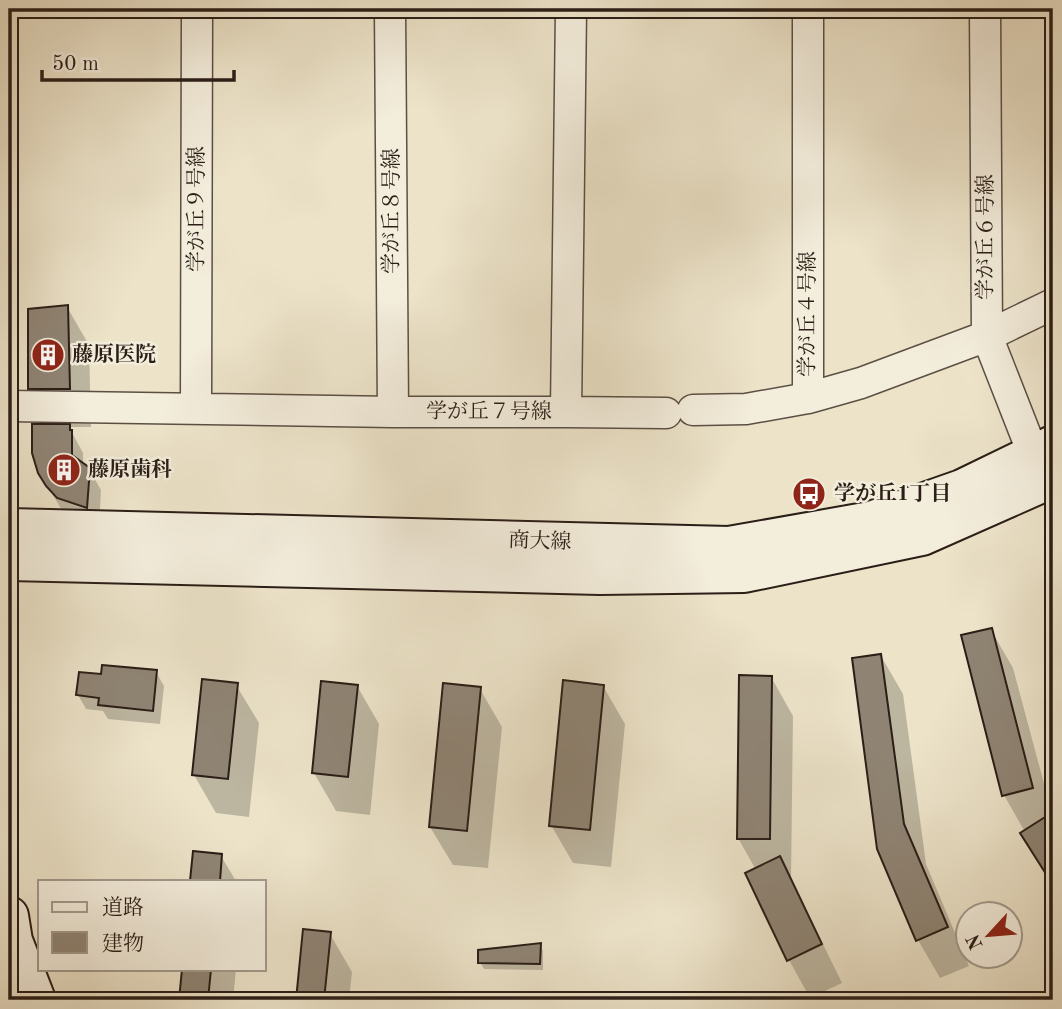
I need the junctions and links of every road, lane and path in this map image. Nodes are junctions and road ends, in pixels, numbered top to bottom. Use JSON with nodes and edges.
{"nodes":[{"id":1,"x":197,"y":9,"type":"edge"},
{"id":2,"x":390,"y":9,"type":"edge"},
{"id":3,"x":571,"y":9,"type":"edge"},
{"id":4,"x":808,"y":9,"type":"edge"},
{"id":5,"x":985,"y":9,"type":"edge"},
{"id":6,"x":1053,"y":304,"type":"edge"},
{"id":7,"x":987,"y":336,"type":"junction"},
{"id":8,"x":808,"y":398,"type":"junction"},
{"id":9,"x":9,"y":406,"type":"edge"},
{"id":10,"x":196,"y":409,"type":"junction"},
{"id":11,"x":393,"y":412,"type":"junction"},
{"id":12,"x":566,"y":412,"type":"junction"},
{"id":13,"x":1048,"y":464,"type":"edge"},
{"id":14,"x":9,"y":528,"type":"edge"},
{"id":15,"x":9,"y":561,"type":"edge"},
{"id":16,"x":9,"y":916,"type":"edge"},
{"id":17,"x":35,"y":1000,"type":"edge"}],
"edges":[{"from":1,"to":10,"type":"street","name":"学が丘９号線"},
{"from":2,"to":11,"type":"street","name":"学が丘８号線"},
{"from":3,"to":12,"type":"street","name":"学が丘７号線"},
{"from":4,"to":8,"type":"street","name":"学が丘４号線"},
{"from":5,"to":7,"type":"street","name":"学が丘６号線"},
{"from":6,"to":7,"type":"street","name":"学が丘４号線"},
{"from":7,"to":8,"type":"street","name":"学が丘４号線"},
{"from":7,"to":13,"type":"street","name":"学が丘６号線"},
{"from":8,"to":12,"type":"street"},
{"from":9,"to":10,"type":"street","name":"学が丘７号線"},
{"from":10,"to":11,"type":"street","name":"学が丘７号線"},
{"from":11,"to":12,"type":"street","name":"学が丘７号線"},
{"from":13,"to":14,"type":"street","name":"商大線"},
{"from":13,"to":15,"type":"street","name":"商大線"},
{"from":16,"to":17,"type":"street"}]}
